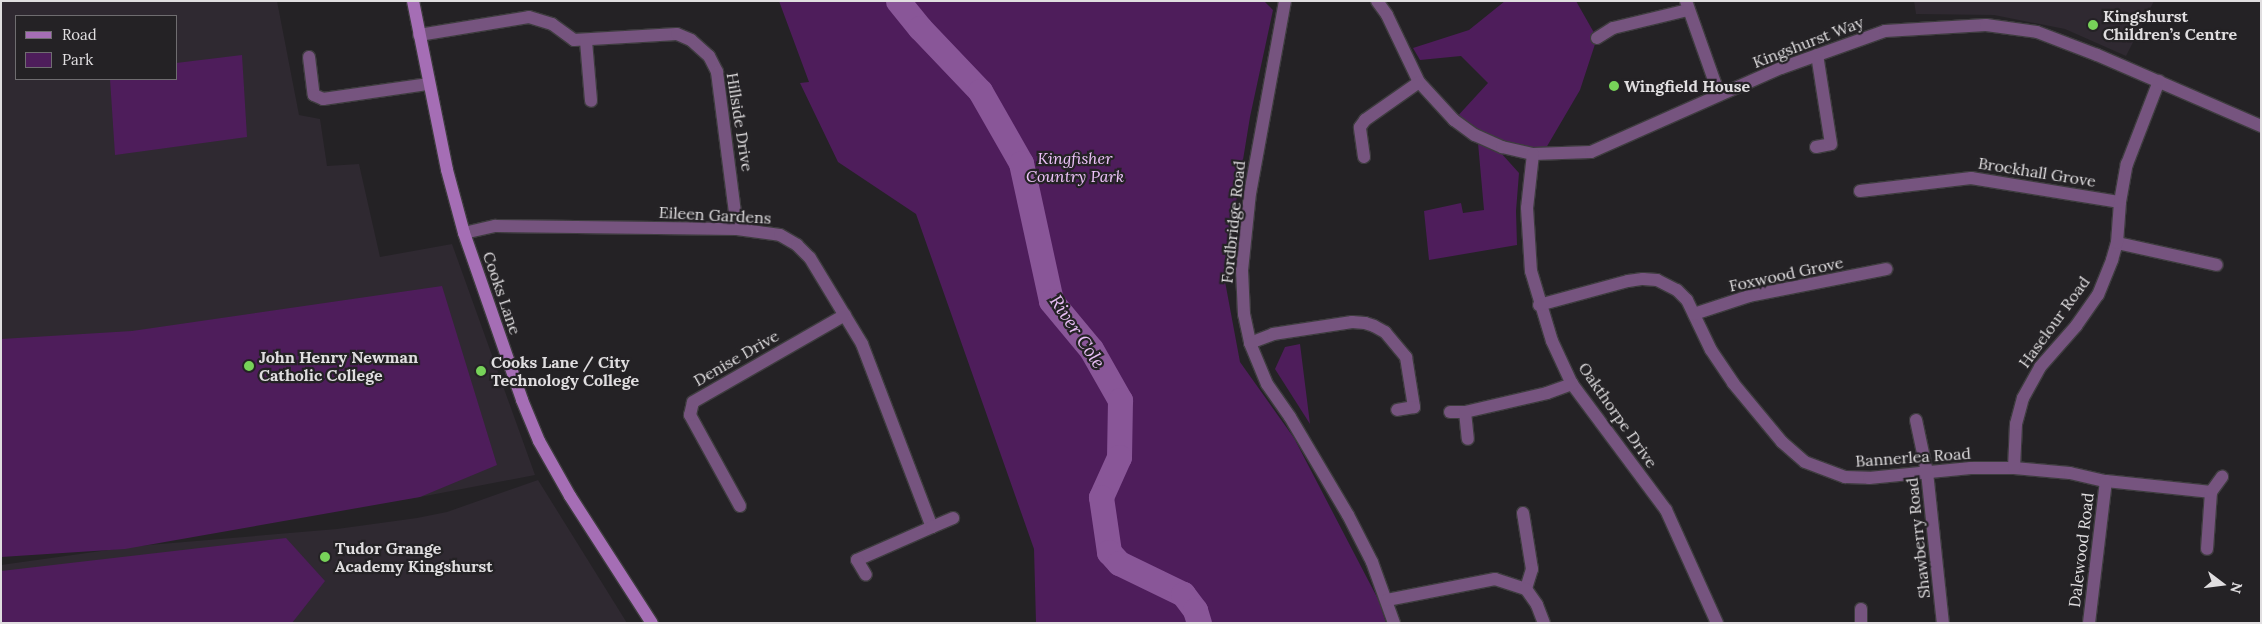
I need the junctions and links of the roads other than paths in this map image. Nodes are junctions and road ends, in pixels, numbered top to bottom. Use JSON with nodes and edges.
{"nodes":[{"id":1,"x":413,"y":1,"type":"edge"},
{"id":2,"x":1285,"y":1,"type":"edge"},
{"id":3,"x":1377,"y":1,"type":"edge"},
{"id":4,"x":1687,"y":6,"type":"edge"},
{"id":5,"x":419,"y":35,"type":"junction"},
{"id":6,"x":1597,"y":38,"type":"dead end"},
{"id":7,"x":586,"y":41,"type":"junction"},
{"id":8,"x":1817,"y":55,"type":"junction"},
{"id":9,"x":309,"y":57,"type":"dead end"},
{"id":10,"x":2159,"y":81,"type":"junction"},
{"id":11,"x":1419,"y":82,"type":"junction"},
{"id":12,"x":429,"y":84,"type":"junction"},
{"id":13,"x":1719,"y":94,"type":"junction"},
{"id":14,"x":591,"y":101,"type":"dead end"},
{"id":15,"x":2261,"y":126,"type":"edge"},
{"id":16,"x":1816,"y":147,"type":"dead end"},
{"id":17,"x":1533,"y":154,"type":"junction"},
{"id":18,"x":1364,"y":157,"type":"dead end"},
{"id":19,"x":1860,"y":191,"type":"dead end"},
{"id":20,"x":2120,"y":202,"type":"junction"},
{"id":21,"x":737,"y":229,"type":"junction"},
{"id":22,"x":464,"y":233,"type":"junction"},
{"id":23,"x":2117,"y":244,"type":"junction"},
{"id":24,"x":2217,"y":265,"type":"dead end"},
{"id":25,"x":1886,"y":269,"type":"dead end"},
{"id":26,"x":1539,"y":305,"type":"junction"},
{"id":27,"x":846,"y":314,"type":"junction"},
{"id":28,"x":1694,"y":314,"type":"junction"},
{"id":29,"x":1250,"y":343,"type":"junction"},
{"id":30,"x":1572,"y":384,"type":"junction"},
{"id":31,"x":1397,"y":410,"type":"dead end"},
{"id":32,"x":1450,"y":412,"type":"dead end"},
{"id":33,"x":1464,"y":412,"type":"junction"},
{"id":34,"x":1916,"y":420,"type":"dead end"},
{"id":35,"x":1468,"y":439,"type":"dead end"},
{"id":36,"x":2014,"y":468,"type":"junction"},
{"id":37,"x":1927,"y":472,"type":"junction"},
{"id":38,"x":2222,"y":477,"type":"dead end"},
{"id":39,"x":2106,"y":481,"type":"junction"},
{"id":40,"x":2211,"y":492,"type":"junction"},
{"id":41,"x":740,"y":506,"type":"dead end"},
{"id":42,"x":1523,"y":513,"type":"dead end"},
{"id":43,"x":953,"y":518,"type":"dead end"},
{"id":44,"x":932,"y":527,"type":"junction"},
{"id":45,"x":2208,"y":549,"type":"dead end"},
{"id":46,"x":866,"y":575,"type":"dead end"},
{"id":47,"x":1526,"y":590,"type":"junction"},
{"id":48,"x":1387,"y":600,"type":"junction"},
{"id":49,"x":1861,"y":609,"type":"dead end"},
{"id":50,"x":652,"y":623,"type":"edge"},
{"id":51,"x":1394,"y":623,"type":"edge"},
{"id":52,"x":1544,"y":623,"type":"edge"},
{"id":53,"x":1717,"y":623,"type":"edge"},
{"id":54,"x":1861,"y":623,"type":"edge"},
{"id":55,"x":1943,"y":623,"type":"edge"},
{"id":56,"x":2089,"y":623,"type":"edge"}],
"edges":[{"from":1,"to":5,"type":"street","name":"Cooks Lane"},
{"from":2,"to":29,"type":"street","name":"Fordbridge Road"},
{"from":3,"to":11,"type":"street","name":"Kingshurst Way"},
{"from":4,"to":6,"type":"street"},
{"from":4,"to":13,"type":"street"},
{"from":5,"to":7,"type":"street","name":"Hillside Drive"},
{"from":5,"to":12,"type":"street","name":"Cooks Lane"},
{"from":7,"to":14,"type":"street"},
{"from":7,"to":21,"type":"street","name":"Hillside Drive"},
{"from":8,"to":10,"type":"street","name":"Kingshurst Way"},
{"from":8,"to":13,"type":"street","name":"Kingshurst Way"},
{"from":8,"to":16,"type":"street"},
{"from":9,"to":12,"type":"street"},
{"from":10,"to":15,"type":"street","name":"Kingshurst Way"},
{"from":10,"to":20,"type":"street","name":"Haselour Road"},
{"from":11,"to":17,"type":"street","name":"Kingshurst Way"},
{"from":11,"to":18,"type":"street"},
{"from":12,"to":22,"type":"street","name":"Cooks Lane"},
{"from":13,"to":17,"type":"street","name":"Kingshurst Way"},
{"from":17,"to":26,"type":"street","name":"Oakthorpe Drive"},
{"from":19,"to":20,"type":"street","name":"Brockhall Grove"},
{"from":20,"to":23,"type":"street","name":"Haselour Road"},
{"from":21,"to":22,"type":"street","name":"Eileen Gardens"},
{"from":21,"to":27,"type":"street","name":"Eileen Gardens"},
{"from":22,"to":50,"type":"street","name":"Cooks Lane"},
{"from":23,"to":24,"type":"street"},
{"from":23,"to":36,"type":"street","name":"Haselour Road"},
{"from":25,"to":28,"type":"street","name":"Foxwood Grove"},
{"from":26,"to":28,"type":"street","name":"Bannerlea Road"},
{"from":26,"to":30,"type":"street","name":"Oakthorpe Drive"},
{"from":27,"to":41,"type":"street","name":"Denise Drive"},
{"from":27,"to":44,"type":"street","name":"Eileen Gardens"},
{"from":28,"to":37,"type":"street","name":"Bannerlea Road"},
{"from":29,"to":31,"type":"street"},
{"from":29,"to":48,"type":"street","name":"Fordbridge Road"},
{"from":30,"to":33,"type":"street"},
{"from":30,"to":53,"type":"street","name":"Oakthorpe Drive"},
{"from":32,"to":33,"type":"street"},
{"from":33,"to":35,"type":"street"},
{"from":34,"to":37,"type":"street","name":"Shawberry Road"},
{"from":36,"to":37,"type":"street","name":"Bannerlea Road"},
{"from":36,"to":39,"type":"street","name":"Bannerlea Road"},
{"from":37,"to":55,"type":"street","name":"Shawberry Road"},
{"from":38,"to":40,"type":"street"},
{"from":39,"to":40,"type":"street","name":"Bannerlea Road"},
{"from":39,"to":56,"type":"street","name":"Dalewood Road"},
{"from":40,"to":45,"type":"street"},
{"from":42,"to":47,"type":"street"},
{"from":43,"to":44,"type":"street"},
{"from":44,"to":46,"type":"street"},
{"from":47,"to":48,"type":"street"},
{"from":47,"to":52,"type":"street"},
{"from":48,"to":51,"type":"street","name":"Fordbridge Road"},
{"from":49,"to":54,"type":"street"}]}
